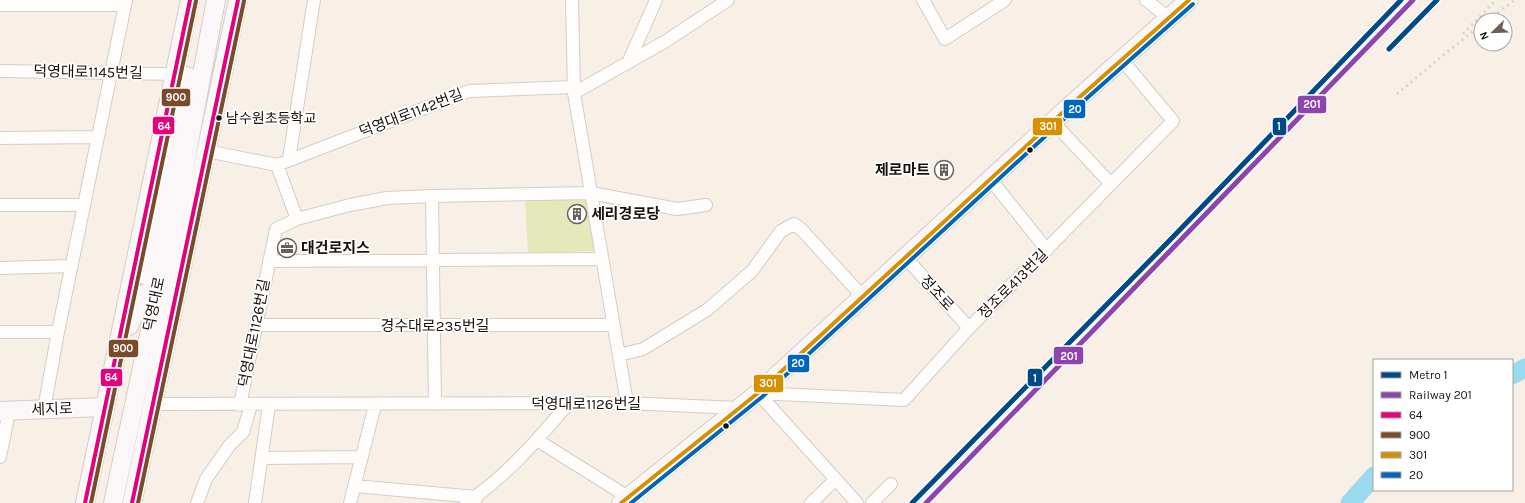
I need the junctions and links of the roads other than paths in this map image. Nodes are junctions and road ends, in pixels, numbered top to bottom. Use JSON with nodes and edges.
{"nodes":[{"id":1,"x":190,"y":0,"type":"edge"},
{"id":2,"x":202,"y":0,"type":"edge"},
{"id":3,"x":216,"y":0,"type":"edge"},
{"id":4,"x":238,"y":0,"type":"edge"},
{"id":5,"x":314,"y":0,"type":"edge"},
{"id":6,"x":572,"y":0,"type":"edge"},
{"id":7,"x":656,"y":0,"type":"edge"},
{"id":8,"x":728,"y":0,"type":"edge"},
{"id":9,"x":923,"y":0,"type":"edge"},
{"id":10,"x":1005,"y":0,"type":"edge"},
{"id":11,"x":1146,"y":0,"type":"edge"},
{"id":12,"x":1189,"y":0,"type":"edge"},
{"id":13,"x":125,"y":3,"type":"edge"},
{"id":14,"x":0,"y":5,"type":"edge"},
{"id":15,"x":1169,"y":18,"type":"junction"},
{"id":16,"x":1123,"y":61,"type":"junction"},
{"id":17,"x":628,"y":63,"type":"junction"},
{"id":18,"x":0,"y":71,"type":"edge"},
{"id":19,"x":111,"y":72,"type":"junction"},
{"id":20,"x":176,"y":74,"type":"junction"},
{"id":21,"x":574,"y":90,"type":"junction"},
{"id":22,"x":1053,"y":122,"type":"junction"},
{"id":23,"x":98,"y":137,"type":"junction"},
{"id":24,"x":0,"y":138,"type":"edge"},
{"id":25,"x":207,"y":151,"type":"junction"},
{"id":26,"x":289,"y":159,"type":"junction"},
{"id":27,"x":277,"y":165,"type":"junction"},
{"id":28,"x":991,"y":180,"type":"junction"},
{"id":29,"x":1111,"y":184,"type":"junction"},
{"id":30,"x":591,"y":193,"type":"junction"},
{"id":31,"x":432,"y":196,"type":"junction"},
{"id":32,"x":171,"y":199,"type":"junction"},
{"id":33,"x":84,"y":205,"type":"junction"},
{"id":34,"x":706,"y":205,"type":"dead end"},
{"id":35,"x":0,"y":206,"type":"edge"},
{"id":36,"x":297,"y":219,"type":"junction"},
{"id":37,"x":1047,"y":250,"type":"junction"},
{"id":38,"x":906,"y":258,"type":"junction"},
{"id":39,"x":602,"y":259,"type":"junction"},
{"id":40,"x":269,"y":261,"type":"junction"},
{"id":41,"x":431,"y":261,"type":"junction"},
{"id":42,"x":71,"y":266,"type":"junction"},
{"id":43,"x":0,"y":268,"type":"edge"},
{"id":44,"x":150,"y":295,"type":"junction"},
{"id":45,"x":863,"y":296,"type":"junction"},
{"id":46,"x":256,"y":325,"type":"junction"},
{"id":47,"x":613,"y":325,"type":"junction"},
{"id":48,"x":433,"y":326,"type":"junction"},
{"id":49,"x":969,"y":328,"type":"junction"},
{"id":50,"x":0,"y":332,"type":"edge"},
{"id":51,"x":58,"y":332,"type":"junction"},
{"id":52,"x":117,"y":351,"type":"junction"},
{"id":53,"x":618,"y":356,"type":"junction"},
{"id":54,"x":162,"y":361,"type":"junction"},
{"id":55,"x":758,"y":393,"type":"junction"},
{"id":56,"x":569,"y":403,"type":"junction"},
{"id":57,"x":626,"y":403,"type":"junction"},
{"id":58,"x":153,"y":404,"type":"junction"},
{"id":59,"x":435,"y":404,"type":"junction"},
{"id":60,"x":245,"y":405,"type":"junction"},
{"id":61,"x":269,"y":405,"type":"junction"},
{"id":62,"x":375,"y":405,"type":"junction"},
{"id":63,"x":104,"y":407,"type":"junction"},
{"id":64,"x":737,"y":408,"type":"junction"},
{"id":65,"x":44,"y":409,"type":"junction"},
{"id":66,"x":5,"y":411,"type":"edge"},
{"id":67,"x":537,"y":440,"type":"junction"},
{"id":68,"x":0,"y":457,"type":"edge"},
{"id":69,"x":362,"y":457,"type":"junction"},
{"id":70,"x":262,"y":458,"type":"junction"},
{"id":71,"x":835,"y":480,"type":"junction"},
{"id":72,"x":891,"y":484,"type":"dead end"},
{"id":73,"x":355,"y":486,"type":"junction"},
{"id":74,"x":625,"y":500,"type":"edge"},
{"id":75,"x":473,"y":501,"type":"edge"},
{"id":76,"x":85,"y":503,"type":"edge"},
{"id":77,"x":102,"y":503,"type":"edge"},
{"id":78,"x":113,"y":503,"type":"edge"},
{"id":79,"x":132,"y":503,"type":"edge"},
{"id":80,"x":197,"y":503,"type":"edge"},
{"id":81,"x":256,"y":503,"type":"edge"},
{"id":82,"x":350,"y":503,"type":"edge"},
{"id":83,"x":811,"y":503,"type":"edge"},
{"id":84,"x":857,"y":503,"type":"edge"},
{"id":85,"x":872,"y":503,"type":"edge"}],
"edges":[{"from":1,"to":20,"type":"main road","name":"덕영대로"},
{"from":2,"to":32,"type":"main road"},
{"from":3,"to":32,"type":"main road"},
{"from":4,"to":25,"type":"main road","name":"덕영대로"},
{"from":5,"to":26,"type":"street"},
{"from":6,"to":21,"type":"street"},
{"from":7,"to":17,"type":"street"},
{"from":8,"to":17,"type":"street"},
{"from":9,"to":10,"type":"street"},
{"from":11,"to":15,"type":"street"},
{"from":12,"to":15,"type":"main road"},
{"from":13,"to":14,"type":"street"},
{"from":13,"to":19,"type":"street"},
{"from":15,"to":16,"type":"main road"},
{"from":16,"to":22,"type":"main road"},
{"from":16,"to":29,"type":"street","name":"정조로413번길"},
{"from":17,"to":21,"type":"street"},
{"from":18,"to":19,"type":"street","name":"덕영대로1145번길"},
{"from":19,"to":20,"type":"street","name":"덕영대로1145번길"},
{"from":19,"to":23,"type":"street"},
{"from":20,"to":52,"type":"main road","name":"덕영대로"},
{"from":21,"to":26,"type":"street","name":"덕영대로1142번길"},
{"from":21,"to":30,"type":"street"},
{"from":22,"to":28,"type":"main road"},
{"from":22,"to":29,"type":"street"},
{"from":23,"to":24,"type":"street"},
{"from":23,"to":33,"type":"street"},
{"from":25,"to":27,"type":"street"},
{"from":25,"to":54,"type":"main road","name":"덕영대로"},
{"from":26,"to":27,"type":"street","name":"덕영대로1142번길"},
{"from":27,"to":36,"type":"street"},
{"from":28,"to":37,"type":"street"},
{"from":28,"to":38,"type":"main road"},
{"from":29,"to":37,"type":"street","name":"정조로413번길"},
{"from":30,"to":31,"type":"street"},
{"from":30,"to":34,"type":"street"},
{"from":30,"to":39,"type":"street"},
{"from":31,"to":36,"type":"street"},
{"from":31,"to":41,"type":"street"},
{"from":32,"to":44,"type":"main road","name":"덕영대로"},
{"from":33,"to":35,"type":"street"},
{"from":33,"to":42,"type":"street"},
{"from":36,"to":40,"type":"street"},
{"from":37,"to":49,"type":"street","name":"정조로413번길"},
{"from":38,"to":45,"type":"main road"},
{"from":38,"to":49,"type":"street","name":"정조로"},
{"from":39,"to":41,"type":"street"},
{"from":39,"to":47,"type":"street"},
{"from":40,"to":41,"type":"street"},
{"from":40,"to":46,"type":"street","name":"덕영대로1126번길"},
{"from":41,"to":48,"type":"street"},
{"from":42,"to":43,"type":"street"},
{"from":42,"to":51,"type":"street"},
{"from":44,"to":52,"type":"main road"},
{"from":44,"to":54,"type":"main road"},
{"from":44,"to":77,"type":"main road","name":"덕영대로"},
{"from":44,"to":78,"type":"main road","name":"덕영대로"},
{"from":45,"to":53,"type":"street"},
{"from":45,"to":55,"type":"main road"},
{"from":46,"to":48,"type":"street","name":"경수대로235번길"},
{"from":46,"to":60,"type":"street","name":"덕영대로1126번길"},
{"from":47,"to":48,"type":"street","name":"경수대로235번길"},
{"from":47,"to":53,"type":"street"},
{"from":48,"to":59,"type":"street"},
{"from":49,"to":55,"type":"street","name":"정조로413번길"},
{"from":50,"to":51,"type":"street"},
{"from":51,"to":65,"type":"street"},
{"from":52,"to":63,"type":"main road","name":"덕영대로"},
{"from":53,"to":57,"type":"street"},
{"from":54,"to":58,"type":"main road","name":"덕영대로"},
{"from":55,"to":64,"type":"main road"},
{"from":55,"to":71,"type":"street"},
{"from":56,"to":57,"type":"street","name":"덕영대로1126번길"},
{"from":56,"to":59,"type":"street","name":"덕영대로1126번길"},
{"from":56,"to":67,"type":"street"},
{"from":57,"to":64,"type":"street","name":"덕영대로1126번길"},
{"from":58,"to":60,"type":"street","name":"덕영대로1126번길"},
{"from":58,"to":79,"type":"main road","name":"덕영대로"},
{"from":59,"to":62,"type":"street","name":"덕영대로1126번길"},
{"from":60,"to":61,"type":"street","name":"덕영대로1126번길"},
{"from":60,"to":80,"type":"street"},
{"from":61,"to":62,"type":"street","name":"덕영대로1126번길"},
{"from":61,"to":70,"type":"street"},
{"from":62,"to":69,"type":"street"},
{"from":63,"to":65,"type":"main road","name":"세지로"},
{"from":63,"to":76,"type":"main road","name":"덕영대로"},
{"from":64,"to":74,"type":"main road"},
{"from":65,"to":66,"type":"main road","name":"세지로"},
{"from":66,"to":68,"type":"street"},
{"from":67,"to":74,"type":"street"},
{"from":67,"to":75,"type":"street"},
{"from":69,"to":70,"type":"street"},
{"from":69,"to":73,"type":"street"},
{"from":70,"to":81,"type":"street"},
{"from":71,"to":83,"type":"street"},
{"from":71,"to":84,"type":"street"},
{"from":72,"to":85,"type":"street"},
{"from":73,"to":75,"type":"street"},
{"from":73,"to":82,"type":"street"}]}
